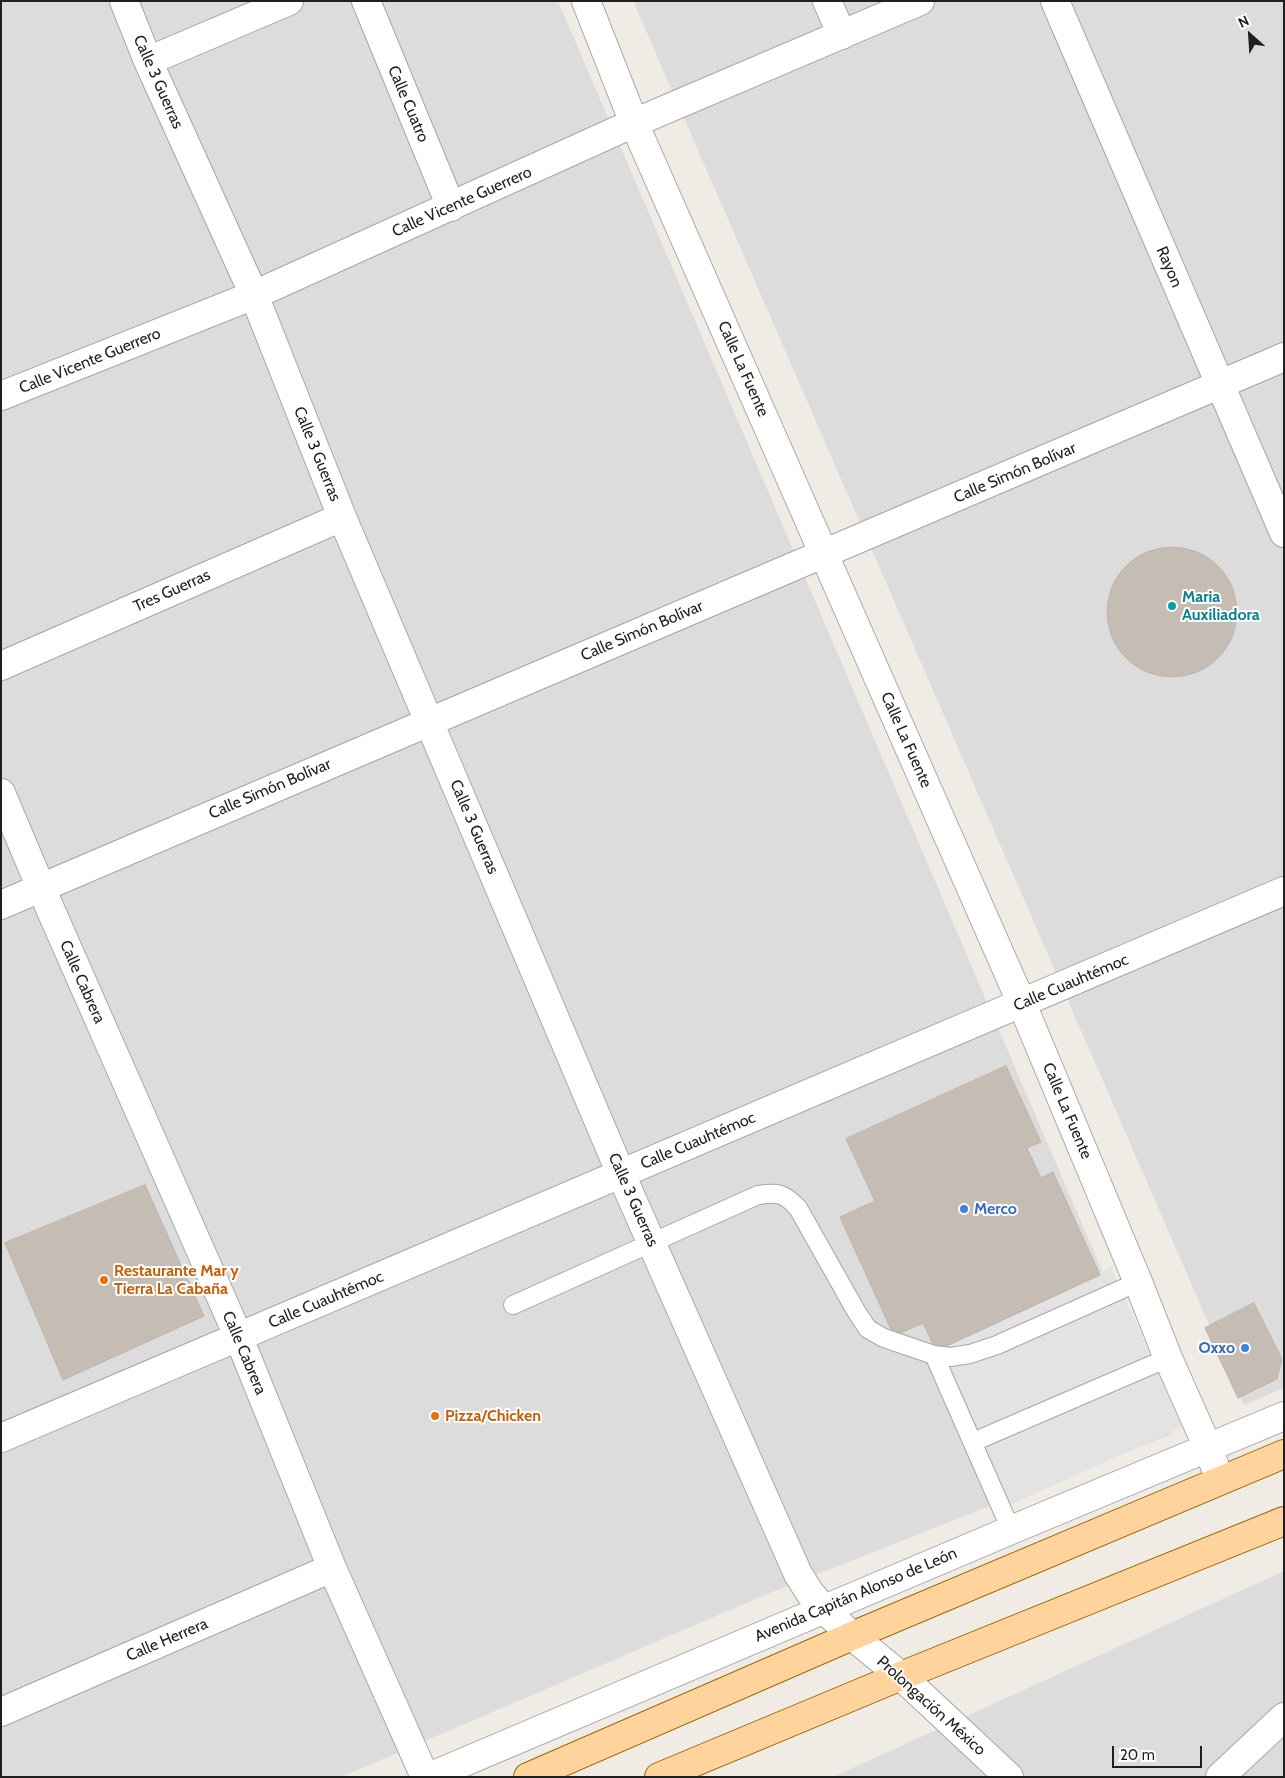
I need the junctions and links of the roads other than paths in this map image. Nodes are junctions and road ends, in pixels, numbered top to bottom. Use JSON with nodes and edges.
{"nodes":[{"id":1,"x":124,"y":1,"type":"edge"},
{"id":2,"x":289,"y":1,"type":"edge"},
{"id":3,"x":366,"y":1,"type":"edge"},
{"id":4,"x":586,"y":1,"type":"edge"},
{"id":5,"x":827,"y":1,"type":"edge"},
{"id":6,"x":920,"y":1,"type":"edge"},
{"id":7,"x":1055,"y":1,"type":"edge"},
{"id":8,"x":842,"y":35,"type":"junction"},
{"id":9,"x":148,"y":62,"type":"junction"},
{"id":10,"x":634,"y":123,"type":"junction"},
{"id":11,"x":451,"y":207,"type":"junction"},
{"id":12,"x":254,"y":295,"type":"junction"},
{"id":13,"x":1284,"y":357,"type":"edge"},
{"id":14,"x":1219,"y":386,"type":"junction"},
{"id":15,"x":1,"y":396,"type":"edge"},
{"id":16,"x":342,"y":517,"type":"junction"},
{"id":17,"x":1284,"y":533,"type":"edge"},
{"id":18,"x":825,"y":554,"type":"junction"},
{"id":19,"x":1,"y":666,"type":"edge"},
{"id":20,"x":428,"y":721,"type":"junction"},
{"id":21,"x":1,"y":793,"type":"edge"},
{"id":22,"x":41,"y":888,"type":"junction"},
{"id":23,"x":1284,"y":891,"type":"edge"},
{"id":24,"x":1,"y":905,"type":"edge"},
{"id":25,"x":1022,"y":1004,"type":"junction"},
{"id":26,"x":621,"y":1174,"type":"junction"},
{"id":27,"x":652,"y":1244,"type":"junction"},
{"id":28,"x":1138,"y":1282,"type":"junction"},
{"id":29,"x":513,"y":1305,"type":"dead end"},
{"id":30,"x":239,"y":1338,"type":"junction"},
{"id":31,"x":934,"y":1355,"type":"junction"},
{"id":32,"x":1168,"y":1358,"type":"junction"},
{"id":33,"x":1284,"y":1416,"type":"edge"},
{"id":34,"x":1,"y":1438,"type":"edge"},
{"id":35,"x":974,"y":1442,"type":"junction"},
{"id":36,"x":1208,"y":1448,"type":"junction"},
{"id":37,"x":1284,"y":1454,"type":"edge"},
{"id":38,"x":1220,"y":1480,"type":"junction"},
{"id":39,"x":1284,"y":1521,"type":"edge"},
{"id":40,"x":1010,"y":1530,"type":"junction"},
{"id":41,"x":332,"y":1568,"type":"junction"},
{"id":42,"x":824,"y":1609,"type":"junction"},
{"id":43,"x":852,"y":1636,"type":"junction"},
{"id":44,"x":901,"y":1676,"type":"junction"},
{"id":45,"x":1,"y":1712,"type":"edge"},
{"id":46,"x":1284,"y":1717,"type":"edge"},
{"id":47,"x":425,"y":1777,"type":"edge"},
{"id":48,"x":429,"y":1777,"type":"edge"},
{"id":49,"x":528,"y":1777,"type":"edge"},
{"id":50,"x":659,"y":1777,"type":"edge"},
{"id":51,"x":1008,"y":1777,"type":"edge"},
{"id":52,"x":1220,"y":1777,"type":"edge"}],
"edges":[{"from":1,"to":9,"type":"street","name":"Calle 3 Guerras"},
{"from":2,"to":9,"type":"street"},
{"from":3,"to":11,"type":"street","name":"Calle Cuatro"},
{"from":4,"to":10,"type":"street","name":"Calle La Fuente"},
{"from":5,"to":8,"type":"street"},
{"from":6,"to":8,"type":"street","name":"Calle Vicente Guerrero"},
{"from":7,"to":14,"type":"street","name":"Rayon"},
{"from":8,"to":10,"type":"street","name":"Calle Vicente Guerrero"},
{"from":9,"to":12,"type":"street","name":"Calle 3 Guerras"},
{"from":10,"to":11,"type":"street","name":"Calle Vicente Guerrero"},
{"from":10,"to":18,"type":"street","name":"Calle La Fuente"},
{"from":11,"to":12,"type":"street","name":"Calle Vicente Guerrero"},
{"from":12,"to":15,"type":"street","name":"Calle Vicente Guerrero"},
{"from":12,"to":16,"type":"street","name":"Calle 3 Guerras"},
{"from":13,"to":14,"type":"street","name":"Calle Simón Bolívar"},
{"from":14,"to":17,"type":"street","name":"Rayon"},
{"from":14,"to":18,"type":"street","name":"Calle Simón Bolívar"},
{"from":16,"to":19,"type":"street","name":"Tres Guerras"},
{"from":16,"to":20,"type":"street","name":"Calle 3 Guerras"},
{"from":18,"to":20,"type":"street","name":"Calle Simón Bolívar"},
{"from":18,"to":25,"type":"street","name":"Calle La Fuente"},
{"from":20,"to":22,"type":"street","name":"Calle Simón Bolívar"},
{"from":20,"to":26,"type":"street","name":"Calle 3 Guerras"},
{"from":21,"to":22,"type":"street","name":"Calle Cabrera"},
{"from":22,"to":24,"type":"street","name":"Calle Simón Bolívar"},
{"from":22,"to":30,"type":"street","name":"Calle Cabrera"},
{"from":23,"to":25,"type":"street","name":"Calle Cuauhtémoc"},
{"from":25,"to":26,"type":"street","name":"Calle Cuauhtémoc"},
{"from":25,"to":28,"type":"street","name":"Calle La Fuente"},
{"from":26,"to":27,"type":"street","name":"Calle 3 Guerras"},
{"from":26,"to":30,"type":"street","name":"Calle Cuauhtémoc"},
{"from":27,"to":29,"type":"lane"},
{"from":27,"to":31,"type":"lane"},
{"from":27,"to":42,"type":"street","name":"Calle 3 Guerras"},
{"from":28,"to":31,"type":"lane"},
{"from":28,"to":32,"type":"street","name":"Calle La Fuente"},
{"from":30,"to":34,"type":"street","name":"Calle Cuauhtémoc"},
{"from":30,"to":41,"type":"street","name":"Calle Cabrera"},
{"from":31,"to":35,"type":"lane"},
{"from":32,"to":35,"type":"lane"},
{"from":32,"to":36,"type":"street","name":"Calle La Fuente"},
{"from":33,"to":36,"type":"street","name":"Avenida Capitán Alonso de León"},
{"from":35,"to":40,"type":"lane"},
{"from":36,"to":38,"type":"street","name":"Calle La Fuente"},
{"from":36,"to":40,"type":"street","name":"Avenida Capitán Alonso de León"},
{"from":37,"to":38,"type":"main road"},
{"from":38,"to":43,"type":"main road"},
{"from":39,"to":44,"type":"main road"},
{"from":40,"to":42,"type":"street","name":"Avenida Capitán Alonso de León"},
{"from":41,"to":45,"type":"street","name":"Calle Herrera"},
{"from":41,"to":47,"type":"street","name":"Calle Cabrera"},
{"from":42,"to":43,"type":"street","name":"Calle 3 Guerras"},
{"from":42,"to":48,"type":"street","name":"Avenida Capitán Alonso de León"},
{"from":43,"to":44,"type":"street","name":"Prolongación México"},
{"from":43,"to":49,"type":"main road"},
{"from":44,"to":50,"type":"main road"},
{"from":44,"to":51,"type":"street","name":"Prolongación México"},
{"from":46,"to":52,"type":"street"}]}
